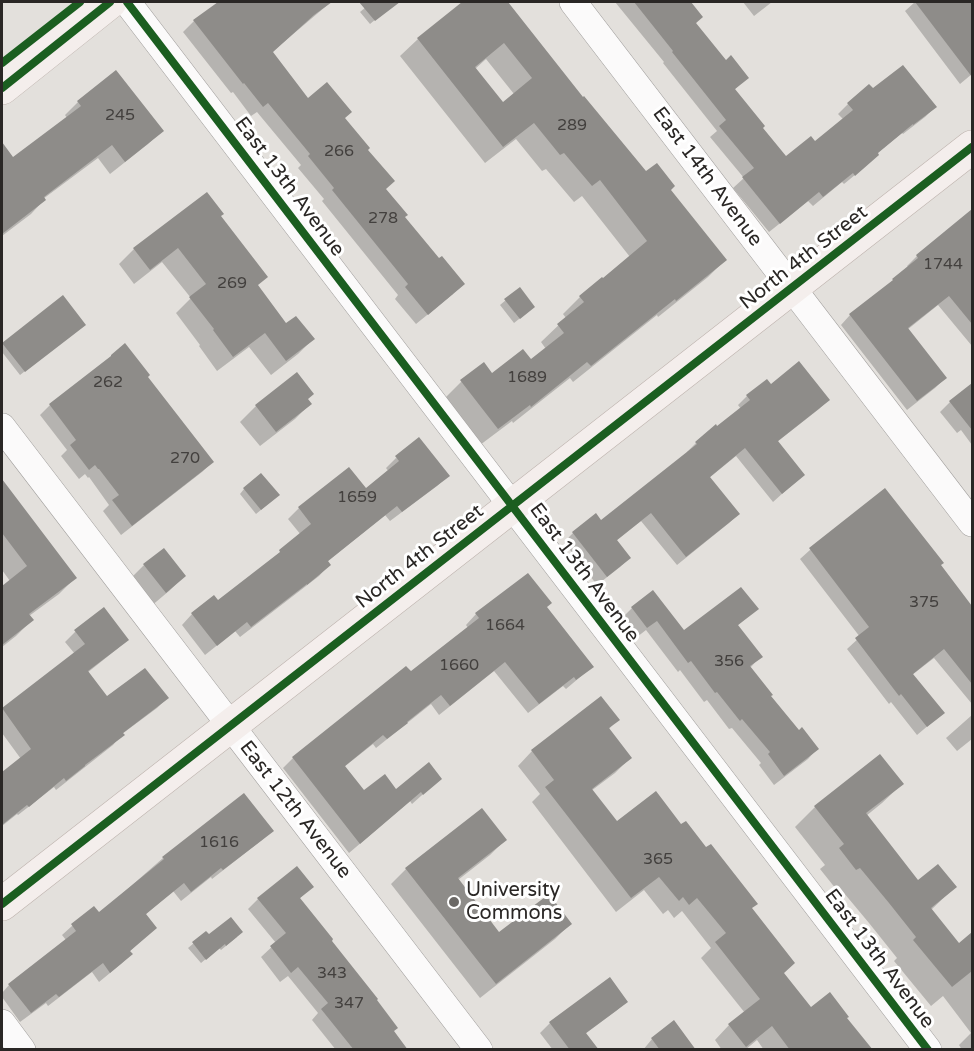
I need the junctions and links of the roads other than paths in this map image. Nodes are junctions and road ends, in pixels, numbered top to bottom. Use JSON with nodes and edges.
{"nodes":[{"id":1,"x":110,"y":2,"type":"edge"},
{"id":2,"x":127,"y":2,"type":"edge"},
{"id":3,"x":573,"y":2,"type":"edge"},
{"id":4,"x":2,"y":88,"type":"edge"},
{"id":5,"x":972,"y":147,"type":"edge"},
{"id":6,"x":792,"y":288,"type":"junction"},
{"id":7,"x":2,"y":427,"type":"edge"},
{"id":8,"x":513,"y":506,"type":"junction"},
{"id":9,"x":972,"y":523,"type":"edge"},
{"id":10,"x":230,"y":726,"type":"junction"},
{"id":11,"x":2,"y":904,"type":"edge"},
{"id":12,"x":2,"y":1023,"type":"edge"},
{"id":13,"x":22,"y":1050,"type":"edge"},
{"id":14,"x":479,"y":1050,"type":"edge"},
{"id":15,"x":928,"y":1050,"type":"edge"}],
"edges":[{"from":1,"to":4,"type":"main road"},
{"from":2,"to":8,"type":"street","name":"East 13th Avenue"},
{"from":3,"to":6,"type":"street","name":"East 14th Avenue"},
{"from":5,"to":6,"type":"main road","name":"North 4th Street"},
{"from":6,"to":8,"type":"main road","name":"North 4th Street"},
{"from":6,"to":9,"type":"street","name":"East 14th Avenue"},
{"from":7,"to":10,"type":"street","name":"East 12th Avenue"},
{"from":8,"to":10,"type":"main road","name":"North 4th Street"},
{"from":8,"to":15,"type":"street","name":"East 13th Avenue"},
{"from":10,"to":11,"type":"main road","name":"North 4th Street"},
{"from":10,"to":14,"type":"street","name":"East 12th Avenue"},
{"from":12,"to":13,"type":"street"}]}
